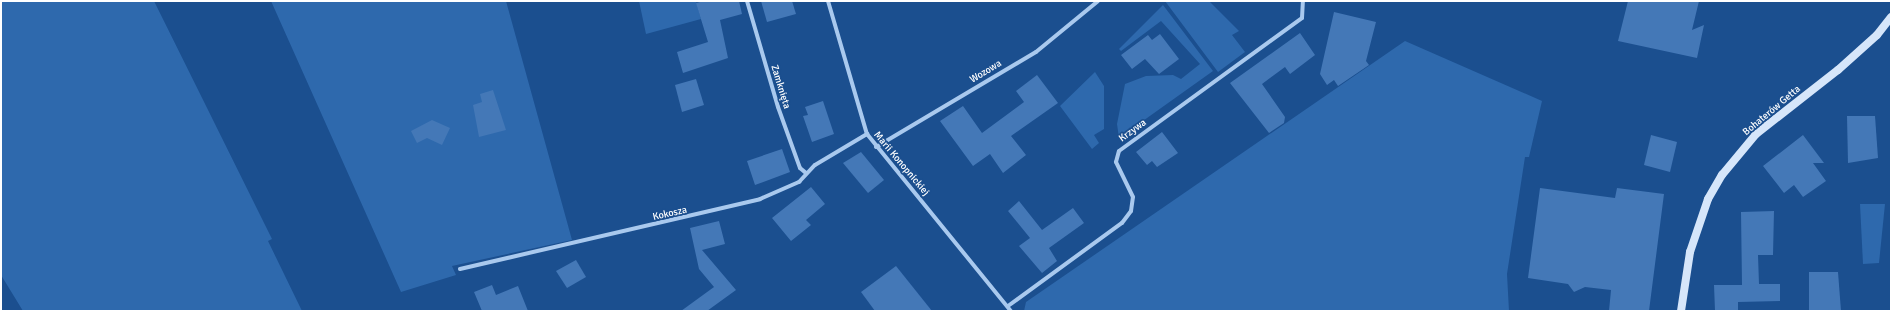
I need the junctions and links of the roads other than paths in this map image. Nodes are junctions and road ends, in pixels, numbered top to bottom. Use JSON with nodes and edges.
{"nodes":[{"id":1,"x":747,"y":1,"type":"edge"},
{"id":2,"x":828,"y":1,"type":"edge"},
{"id":3,"x":1098,"y":1,"type":"edge"},
{"id":4,"x":1304,"y":1,"type":"edge"},
{"id":5,"x":1891,"y":17,"type":"edge"},
{"id":6,"x":866,"y":134,"type":"junction"},
{"id":7,"x":876,"y":147,"type":"junction"},
{"id":8,"x":806,"y":173,"type":"junction"},
{"id":9,"x":460,"y":269,"type":"dead end"},
{"id":10,"x":1008,"y":306,"type":"junction"},
{"id":11,"x":1011,"y":311,"type":"edge"},
{"id":12,"x":1681,"y":311,"type":"edge"}],
"edges":[{"from":1,"to":8,"type":"street","name":"Zamknięta"},
{"from":2,"to":6,"type":"street","name":"Marii Konopnickiej"},
{"from":3,"to":7,"type":"street","name":"Wozowa"},
{"from":4,"to":10,"type":"street","name":"Krzywa"},
{"from":5,"to":12,"type":"main road","name":"Bohaterów Getta"},
{"from":6,"to":7,"type":"street","name":"Marii Konopnickiej"},
{"from":6,"to":8,"type":"street","name":"Kokosza"},
{"from":7,"to":10,"type":"street","name":"Marii Konopnickiej"},
{"from":8,"to":9,"type":"street","name":"Kokosza"},
{"from":10,"to":11,"type":"street","name":"Marii Konopnickiej"}]}
